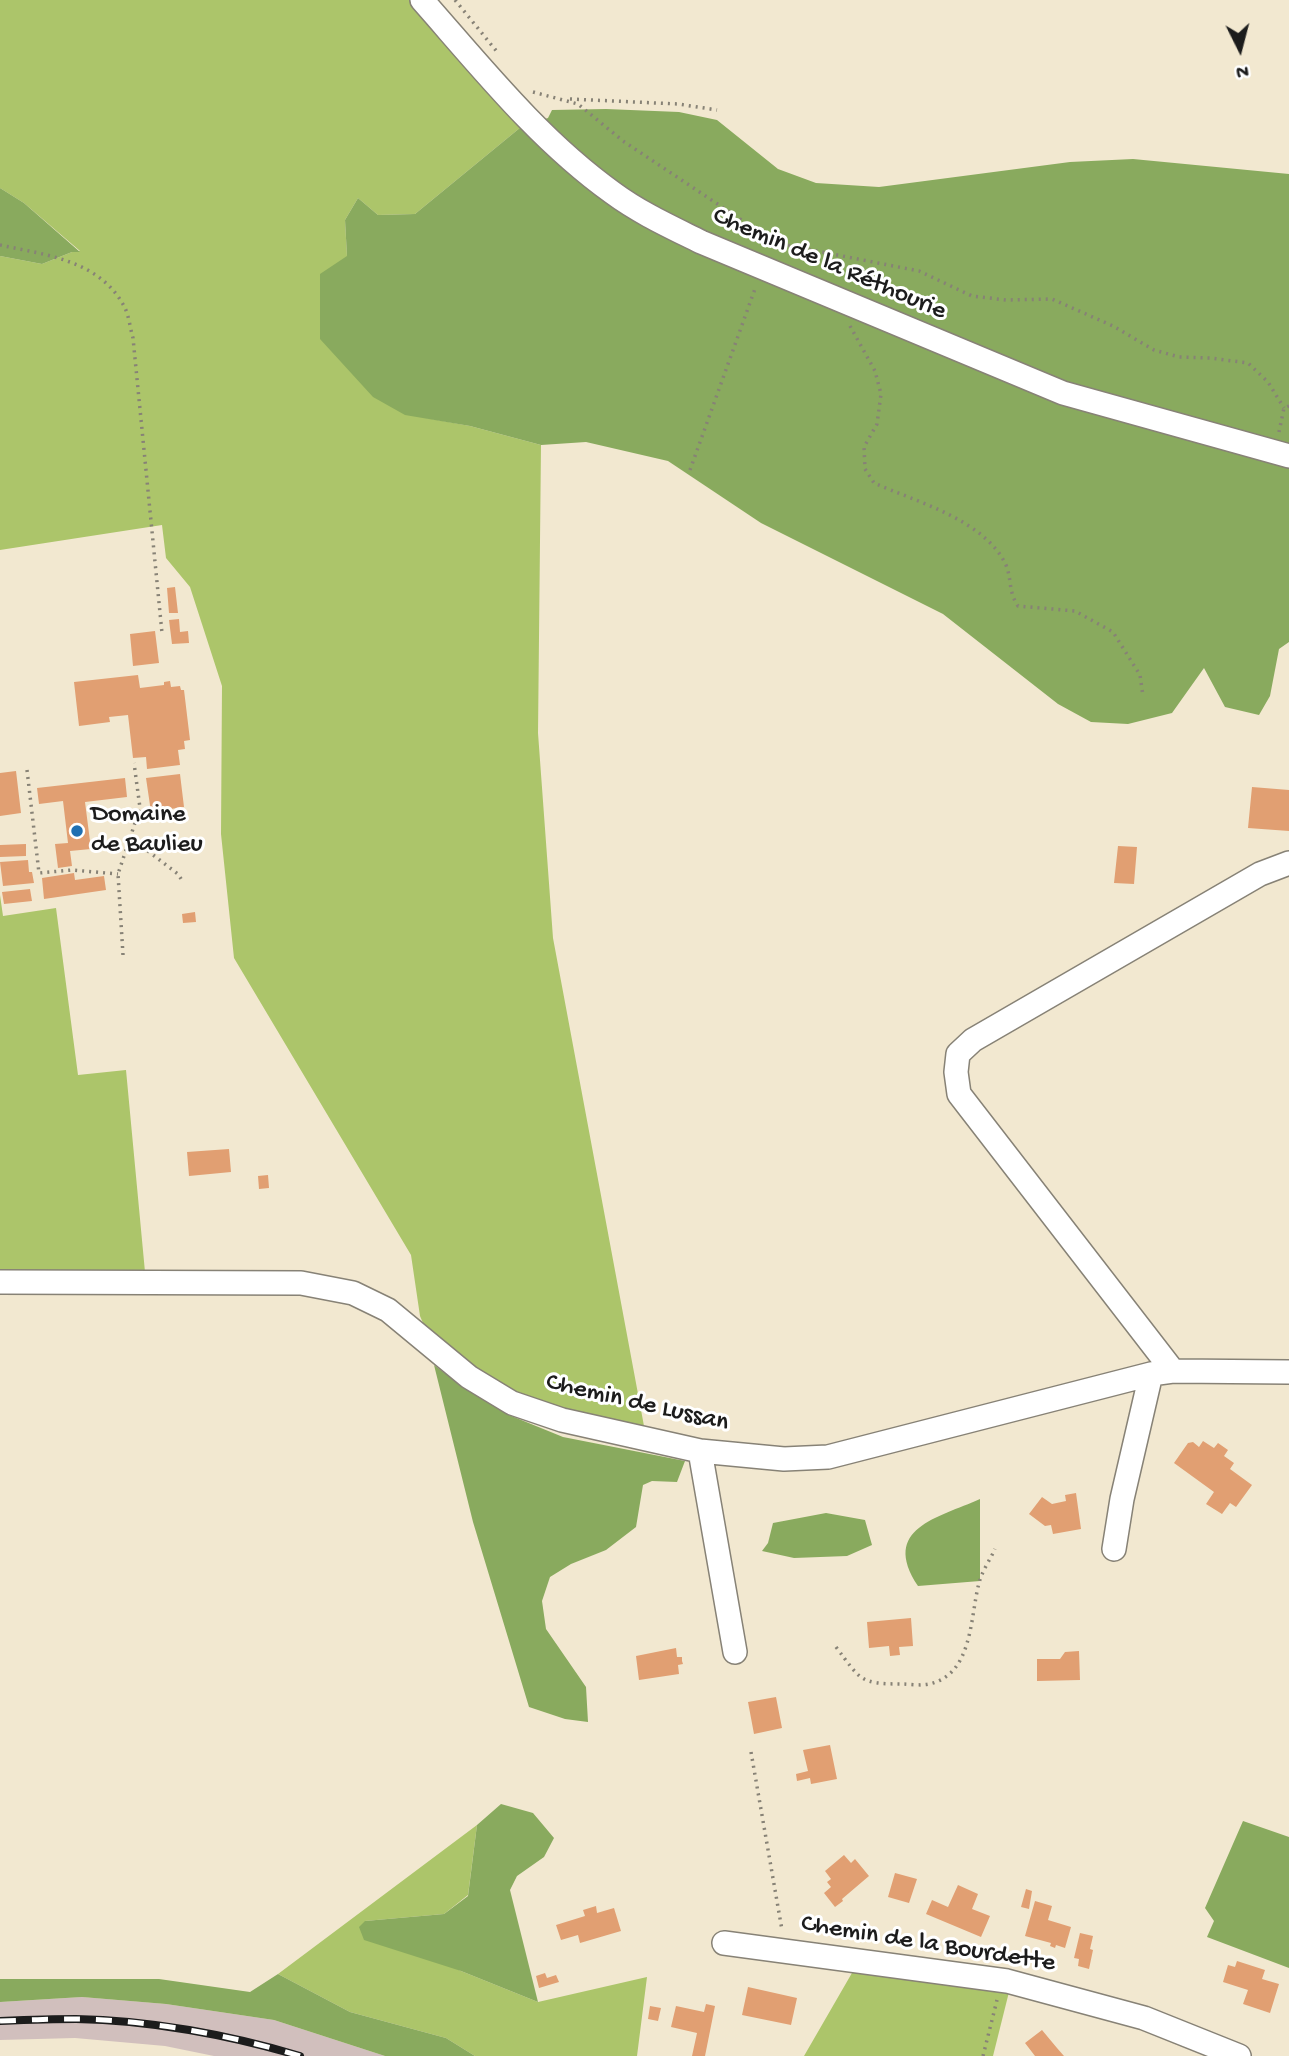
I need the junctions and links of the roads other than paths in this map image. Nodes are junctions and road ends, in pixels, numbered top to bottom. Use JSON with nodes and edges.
{"nodes":[{"id":1,"x":422,"y":0,"type":"edge"},
{"id":2,"x":1282,"y":454,"type":"edge"},
{"id":3,"x":1289,"y":863,"type":"edge"},
{"id":4,"x":0,"y":1282,"type":"edge"},
{"id":5,"x":1162,"y":1372,"type":"junction"},
{"id":6,"x":1289,"y":1372,"type":"edge"},
{"id":7,"x":700,"y":1451,"type":"junction"},
{"id":8,"x":1114,"y":1549,"type":"dead end"},
{"id":9,"x":735,"y":1652,"type":"dead end"},
{"id":10,"x":724,"y":1942,"type":"dead end"},
{"id":11,"x":1239,"y":2056,"type":"edge"}],
"edges":[{"from":1,"to":2,"type":"street","name":"Chemin de la Réthourie"},
{"from":3,"to":5,"type":"street"},
{"from":4,"to":7,"type":"street","name":"Chemin de Lussan"},
{"from":5,"to":6,"type":"street","name":"Chemin de Lussan"},
{"from":5,"to":7,"type":"street","name":"Chemin de Lussan"},
{"from":5,"to":8,"type":"street"},
{"from":7,"to":9,"type":"street"},
{"from":10,"to":11,"type":"street","name":"Chemin de la Bourdette"}]}
